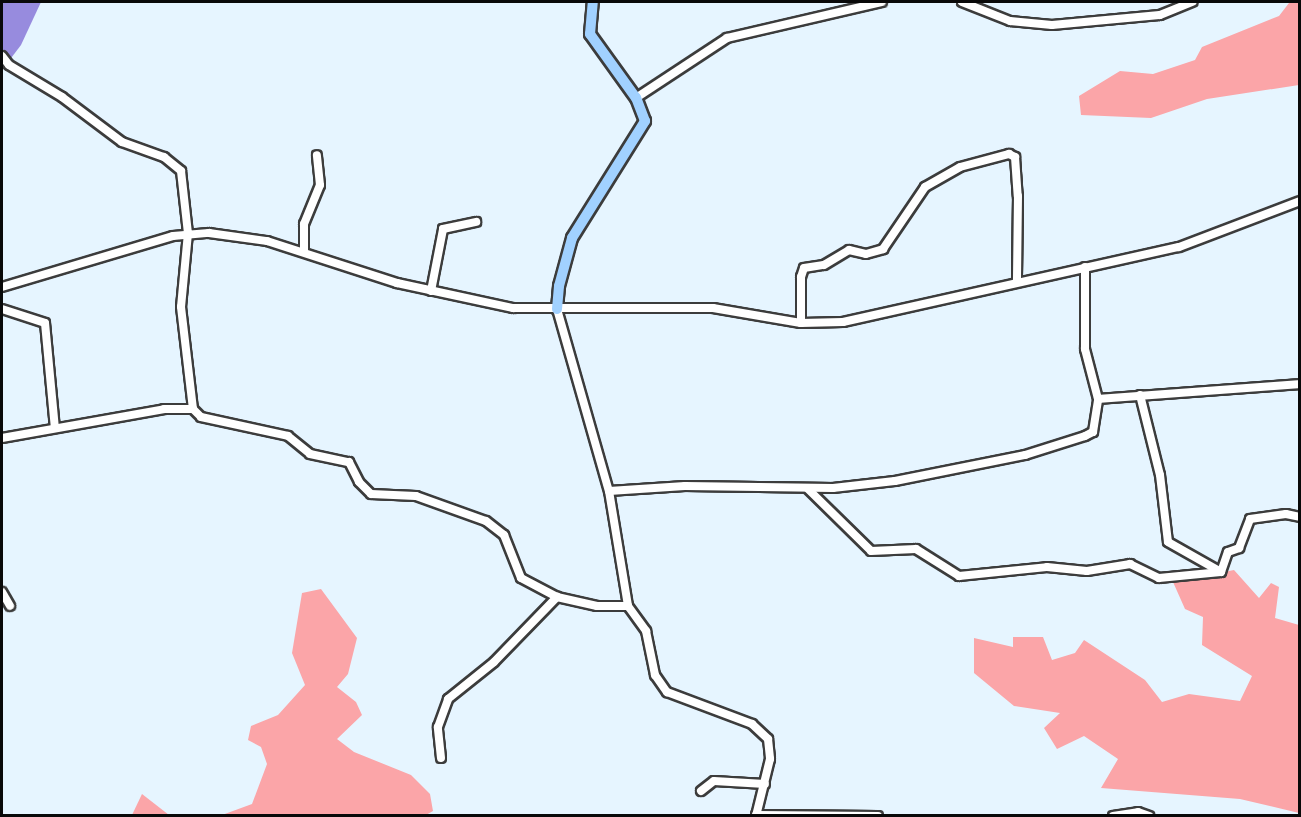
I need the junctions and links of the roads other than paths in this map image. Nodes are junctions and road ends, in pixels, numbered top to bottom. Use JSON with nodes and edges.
{"nodes":[{"id":1,"x":593,"y":2,"type":"edge"},
{"id":2,"x":882,"y":2,"type":"edge"},
{"id":3,"x":962,"y":2,"type":"edge"},
{"id":4,"x":1193,"y":2,"type":"edge"},
{"id":5,"x":2,"y":56,"type":"edge"},
{"id":6,"x":636,"y":98,"type":"junction"},
{"id":7,"x":317,"y":155,"type":"dead end"},
{"id":8,"x":1299,"y":201,"type":"edge"},
{"id":9,"x":476,"y":222,"type":"dead end"},
{"id":10,"x":188,"y":233,"type":"junction"},
{"id":11,"x":304,"y":252,"type":"junction"},
{"id":12,"x":1085,"y":267,"type":"junction"},
{"id":13,"x":1017,"y":281,"type":"junction"},
{"id":14,"x":2,"y":287,"type":"edge"},
{"id":15,"x":431,"y":291,"type":"junction"},
{"id":16,"x":2,"y":309,"type":"edge"},
{"id":17,"x":557,"y":309,"type":"junction"},
{"id":18,"x":801,"y":323,"type":"junction"},
{"id":19,"x":1299,"y":384,"type":"edge"},
{"id":20,"x":1140,"y":395,"type":"junction"},
{"id":21,"x":1098,"y":399,"type":"junction"},
{"id":22,"x":194,"y":409,"type":"junction"},
{"id":23,"x":55,"y":428,"type":"junction"},
{"id":24,"x":2,"y":438,"type":"edge"},
{"id":25,"x":808,"y":489,"type":"junction"},
{"id":26,"x":609,"y":491,"type":"junction"},
{"id":27,"x":1299,"y":517,"type":"edge"},
{"id":28,"x":1221,"y":572,"type":"junction"},
{"id":29,"x":2,"y":592,"type":"edge"},
{"id":30,"x":557,"y":597,"type":"junction"},
{"id":31,"x":10,"y":606,"type":"dead end"},
{"id":32,"x":628,"y":606,"type":"junction"},
{"id":33,"x":441,"y":758,"type":"dead end"},
{"id":34,"x":765,"y":784,"type":"junction"},
{"id":35,"x":701,"y":791,"type":"dead end"},
{"id":36,"x":756,"y":815,"type":"edge"},
{"id":37,"x":878,"y":816,"type":"edge"},
{"id":38,"x":1113,"y":816,"type":"edge"},
{"id":39,"x":1149,"y":816,"type":"edge"}],
"edges":[{"from":1,"to":6,"type":"street"},
{"from":2,"to":6,"type":"street"},
{"from":3,"to":4,"type":"street"},
{"from":5,"to":10,"type":"street"},
{"from":6,"to":17,"type":"street"},
{"from":7,"to":11,"type":"street"},
{"from":8,"to":12,"type":"street"},
{"from":9,"to":15,"type":"street"},
{"from":10,"to":11,"type":"street"},
{"from":10,"to":14,"type":"street"},
{"from":10,"to":22,"type":"street"},
{"from":11,"to":15,"type":"street"},
{"from":12,"to":13,"type":"street"},
{"from":12,"to":21,"type":"street"},
{"from":13,"to":18,"type":"street"},
{"from":13,"to":18,"type":"street"},
{"from":15,"to":17,"type":"street"},
{"from":16,"to":23,"type":"street"},
{"from":17,"to":18,"type":"street"},
{"from":17,"to":26,"type":"street"},
{"from":19,"to":20,"type":"street"},
{"from":20,"to":21,"type":"street"},
{"from":20,"to":28,"type":"street"},
{"from":21,"to":25,"type":"street"},
{"from":22,"to":23,"type":"street"},
{"from":22,"to":30,"type":"street"},
{"from":23,"to":24,"type":"street"},
{"from":25,"to":26,"type":"street"},
{"from":25,"to":28,"type":"street"},
{"from":26,"to":32,"type":"street"},
{"from":27,"to":28,"type":"street"},
{"from":29,"to":31,"type":"street"},
{"from":30,"to":32,"type":"street"},
{"from":30,"to":33,"type":"street"},
{"from":32,"to":34,"type":"street"},
{"from":34,"to":35,"type":"street"},
{"from":34,"to":36,"type":"street"},
{"from":36,"to":37,"type":"street"},
{"from":38,"to":39,"type":"street"}]}
